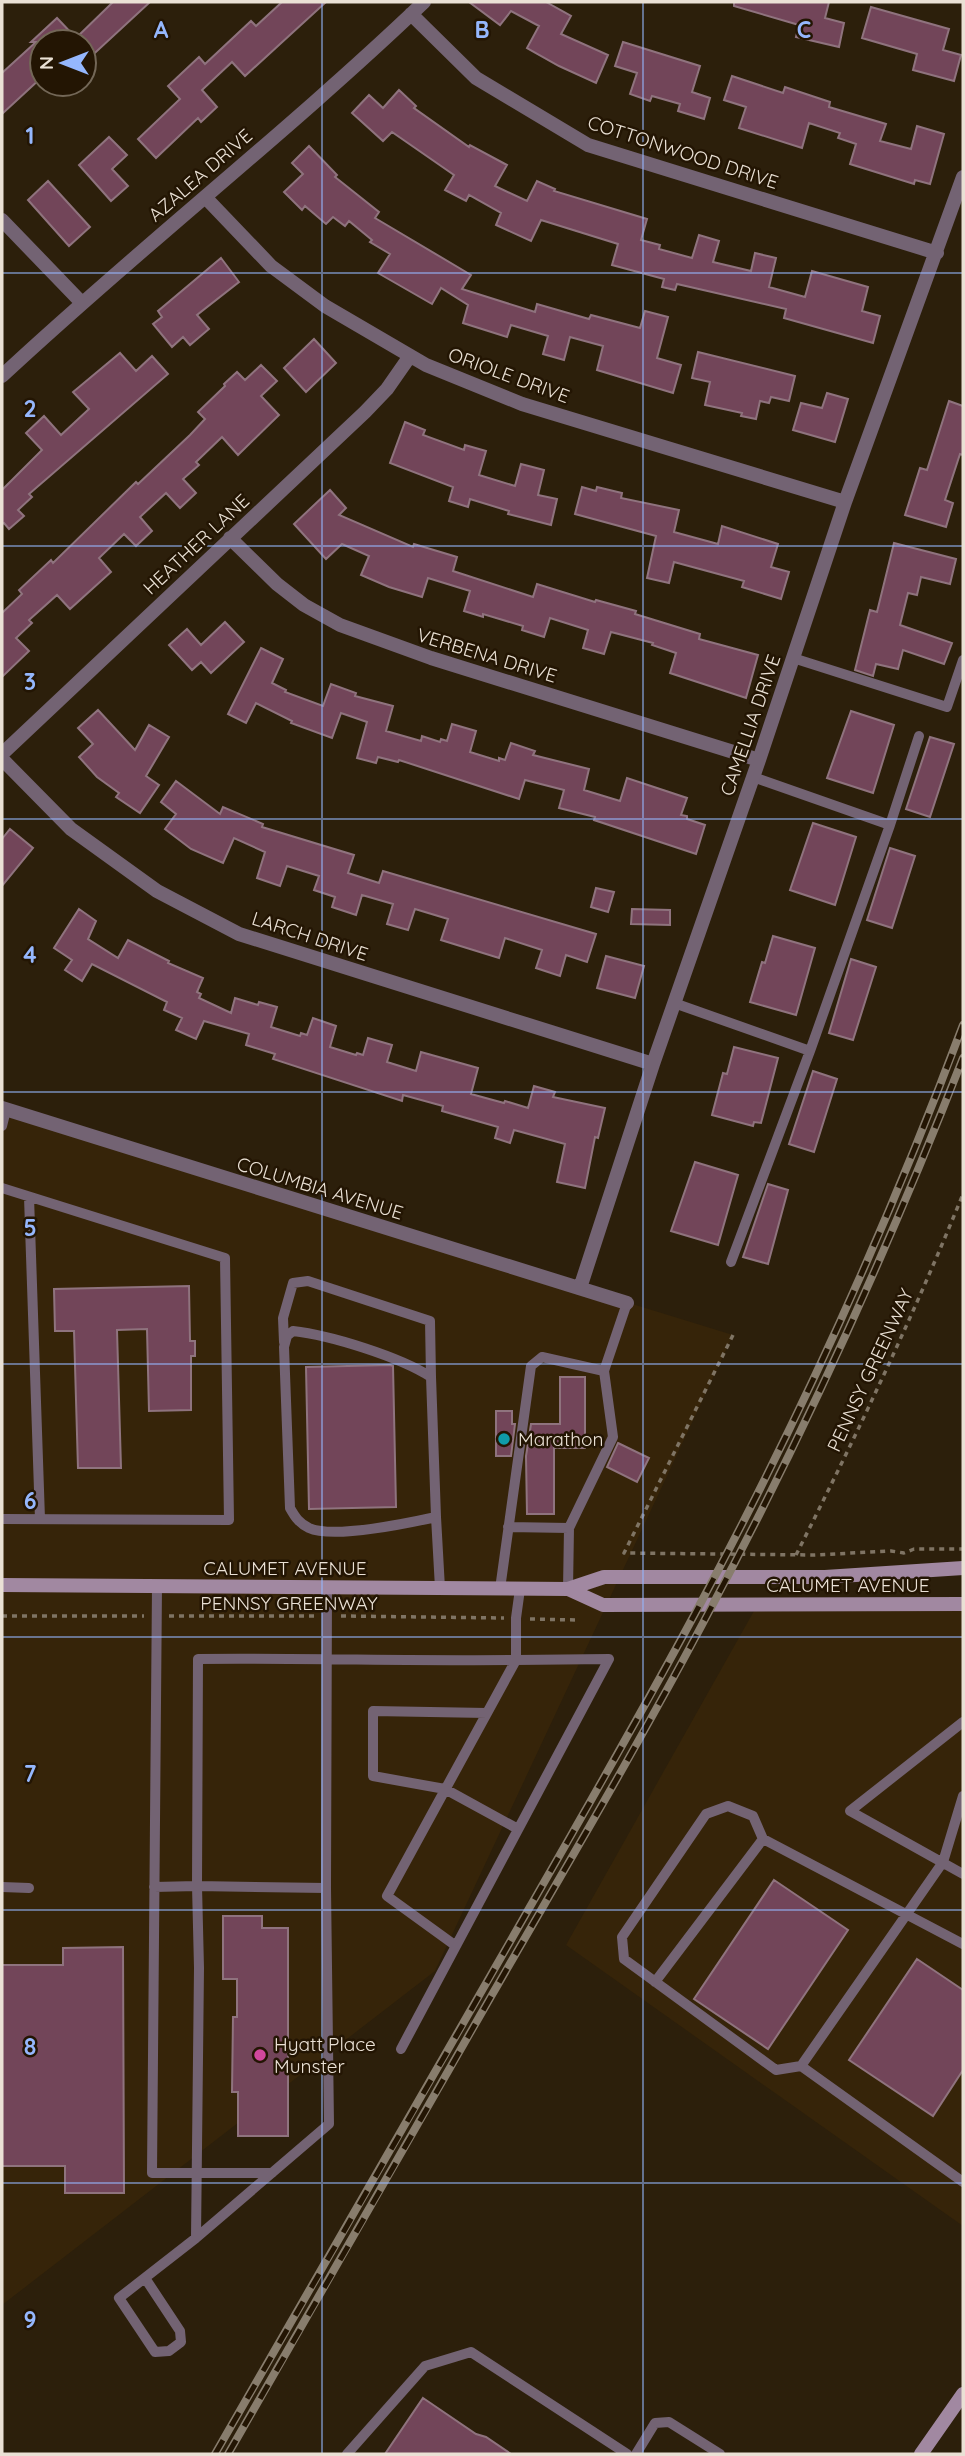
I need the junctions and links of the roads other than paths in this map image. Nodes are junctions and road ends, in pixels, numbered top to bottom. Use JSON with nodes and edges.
{"nodes":[{"id":1,"x":424,"y":2,"type":"edge"},
{"id":2,"x":411,"y":14,"type":"junction"},
{"id":3,"x":963,"y":177,"type":"edge"},
{"id":4,"x":205,"y":197,"type":"junction"},
{"id":5,"x":2,"y":220,"type":"edge"},
{"id":6,"x":937,"y":253,"type":"junction"},
{"id":7,"x":81,"y":302,"type":"junction"},
{"id":8,"x":410,"y":356,"type":"junction"},
{"id":9,"x":2,"y":376,"type":"edge"},
{"id":10,"x":845,"y":502,"type":"junction"},
{"id":11,"x":230,"y":538,"type":"junction"},
{"id":12,"x":793,"y":658,"type":"junction"},
{"id":13,"x":963,"y":660,"type":"edge"},
{"id":14,"x":919,"y":736,"type":"dead end"},
{"id":15,"x":2,"y":757,"type":"edge"},
{"id":16,"x":759,"y":760,"type":"junction"},
{"id":17,"x":753,"y":777,"type":"junction"},
{"id":18,"x":890,"y":825,"type":"junction"},
{"id":19,"x":674,"y":1003,"type":"junction"},
{"id":20,"x":810,"y":1051,"type":"junction"},
{"id":21,"x":653,"y":1064,"type":"junction"},
{"id":22,"x":4,"y":1109,"type":"edge"},
{"id":23,"x":2,"y":1126,"type":"edge"},
{"id":24,"x":2,"y":1188,"type":"edge"},
{"id":25,"x":29,"y":1197,"type":"junction"},
{"id":26,"x":730,"y":1262,"type":"dead end"},
{"id":27,"x":580,"y":1288,"type":"junction"},
{"id":28,"x":627,"y":1303,"type":"joint"},
{"id":29,"x":284,"y":1347,"type":"junction"},
{"id":30,"x":604,"y":1371,"type":"junction"},
{"id":31,"x":431,"y":1377,"type":"junction"},
{"id":32,"x":436,"y":1517,"type":"junction"},
{"id":33,"x":2,"y":1519,"type":"edge"},
{"id":34,"x":40,"y":1519,"type":"junction"},
{"id":35,"x":508,"y":1527,"type":"junction"},
{"id":36,"x":569,"y":1528,"type":"junction"},
{"id":37,"x":963,"y":1567,"type":"edge"},
{"id":38,"x":2,"y":1585,"type":"edge"},
{"id":39,"x":157,"y":1586,"type":"junction"},
{"id":40,"x":327,"y":1588,"type":"junction"},
{"id":41,"x":440,"y":1588,"type":"junction"},
{"id":42,"x":500,"y":1589,"type":"junction"},
{"id":43,"x":520,"y":1589,"type":"junction"},
{"id":44,"x":568,"y":1589,"type":"junction"},
{"id":45,"x":963,"y":1604,"type":"edge"},
{"id":46,"x":326,"y":1658,"type":"junction"},
{"id":47,"x":516,"y":1660,"type":"junction"},
{"id":48,"x":487,"y":1713,"type":"junction"},
{"id":49,"x":963,"y":1722,"type":"edge"},
{"id":50,"x":445,"y":1789,"type":"junction"},
{"id":51,"x":963,"y":1796,"type":"edge"},
{"id":52,"x":518,"y":1829,"type":"junction"},
{"id":53,"x":762,"y":1839,"type":"junction"},
{"id":54,"x":943,"y":1862,"type":"junction"},
{"id":55,"x":963,"y":1874,"type":"edge"},
{"id":56,"x":197,"y":1886,"type":"junction"},
{"id":57,"x":2,"y":1887,"type":"edge"},
{"id":58,"x":154,"y":1887,"type":"junction"},
{"id":59,"x":29,"y":1888,"type":"dead end"},
{"id":60,"x":326,"y":1888,"type":"junction"},
{"id":61,"x":907,"y":1913,"type":"junction"},
{"id":62,"x":963,"y":1944,"type":"edge"},
{"id":63,"x":456,"y":1946,"type":"junction"},
{"id":64,"x":655,"y":1982,"type":"junction"},
{"id":65,"x":401,"y":2049,"type":"dead end"},
{"id":66,"x":801,"y":2066,"type":"junction"},
{"id":67,"x":196,"y":2173,"type":"junction"},
{"id":68,"x":272,"y":2174,"type":"junction"},
{"id":69,"x":962,"y":2180,"type":"edge"},
{"id":70,"x":196,"y":2238,"type":"junction"},
{"id":71,"x":145,"y":2278,"type":"junction"},
{"id":72,"x":963,"y":2394,"type":"edge"},
{"id":73,"x":347,"y":2454,"type":"edge"},
{"id":74,"x":627,"y":2454,"type":"edge"},
{"id":75,"x":636,"y":2454,"type":"edge"},
{"id":76,"x":720,"y":2454,"type":"edge"},
{"id":77,"x":920,"y":2454,"type":"edge"}],
"edges":[{"from":1,"to":2,"type":"street","name":"AZALEA DRIVE"},
{"from":2,"to":4,"type":"street","name":"AZALEA DRIVE"},
{"from":2,"to":6,"type":"street","name":"COTTONWOOD DRIVE"},
{"from":3,"to":6,"type":"street","name":"CAMELLIA DRIVE"},
{"from":4,"to":7,"type":"street","name":"AZALEA DRIVE"},
{"from":4,"to":8,"type":"street","name":"ORIOLE DRIVE"},
{"from":5,"to":7,"type":"street"},
{"from":6,"to":10,"type":"street","name":"CAMELLIA DRIVE"},
{"from":7,"to":9,"type":"street","name":"AZALEA DRIVE"},
{"from":8,"to":10,"type":"street","name":"ORIOLE DRIVE"},
{"from":8,"to":11,"type":"street","name":"HEATHER LANE"},
{"from":10,"to":12,"type":"street","name":"CAMELLIA DRIVE"},
{"from":11,"to":15,"type":"street","name":"HEATHER LANE"},
{"from":11,"to":16,"type":"street","name":"VERBENA DRIVE"},
{"from":12,"to":13,"type":"lane"},
{"from":12,"to":16,"type":"street","name":"CAMELLIA DRIVE"},
{"from":14,"to":18,"type":"lane"},
{"from":15,"to":21,"type":"street","name":"LARCH DRIVE"},
{"from":16,"to":17,"type":"street","name":"CAMELLIA DRIVE"},
{"from":17,"to":18,"type":"lane"},
{"from":17,"to":19,"type":"street","name":"CAMELLIA DRIVE"},
{"from":18,"to":20,"type":"lane"},
{"from":19,"to":20,"type":"lane"},
{"from":19,"to":21,"type":"street","name":"CAMELLIA DRIVE"},
{"from":20,"to":26,"type":"lane"},
{"from":21,"to":27,"type":"street","name":"CAMELLIA DRIVE"},
{"from":22,"to":23,"type":"lane"},
{"from":22,"to":27,"type":"street","name":"COLUMBIA AVENUE"},
{"from":24,"to":25,"type":"lane"},
{"from":25,"to":34,"type":"lane"},
{"from":25,"to":34,"type":"lane"},
{"from":27,"to":28,"type":"street","name":"COLUMBIA AVENUE"},
{"from":28,"to":30,"type":"lane"},
{"from":29,"to":31,"type":"lane"},
{"from":29,"to":31,"type":"lane"},
{"from":29,"to":32,"type":"lane"},
{"from":30,"to":35,"type":"lane"},
{"from":30,"to":36,"type":"lane"},
{"from":31,"to":32,"type":"lane"},
{"from":32,"to":41,"type":"lane"},
{"from":33,"to":34,"type":"lane"},
{"from":35,"to":36,"type":"lane"},
{"from":35,"to":42,"type":"lane"},
{"from":36,"to":44,"type":"lane"},
{"from":37,"to":44,"type":"main road","name":"CALUMET AVENUE"},
{"from":38,"to":39,"type":"main road","name":"CALUMET AVENUE"},
{"from":39,"to":40,"type":"main road","name":"CALUMET AVENUE"},
{"from":39,"to":58,"type":"lane"},
{"from":40,"to":41,"type":"main road","name":"CALUMET AVENUE"},
{"from":40,"to":46,"type":"lane"},
{"from":41,"to":42,"type":"main road","name":"CALUMET AVENUE"},
{"from":42,"to":43,"type":"main road","name":"CALUMET AVENUE"},
{"from":43,"to":44,"type":"main road","name":"CALUMET AVENUE"},
{"from":43,"to":47,"type":"lane"},
{"from":44,"to":45,"type":"main road","name":"CALUMET AVENUE"},
{"from":46,"to":47,"type":"lane"},
{"from":46,"to":56,"type":"lane"},
{"from":46,"to":60,"type":"lane"},
{"from":47,"to":48,"type":"lane"},
{"from":47,"to":52,"type":"lane"},
{"from":48,"to":50,"type":"lane"},
{"from":48,"to":50,"type":"lane"},
{"from":49,"to":54,"type":"lane"},
{"from":50,"to":52,"type":"lane"},
{"from":50,"to":63,"type":"lane"},
{"from":51,"to":54,"type":"lane"},
{"from":52,"to":63,"type":"lane"},
{"from":53,"to":61,"type":"lane"},
{"from":53,"to":64,"type":"lane"},
{"from":53,"to":64,"type":"lane"},
{"from":54,"to":55,"type":"lane"},
{"from":54,"to":61,"type":"lane"},
{"from":56,"to":58,"type":"lane"},
{"from":56,"to":60,"type":"lane"},
{"from":56,"to":67,"type":"lane"},
{"from":57,"to":59,"type":"lane"},
{"from":58,"to":67,"type":"lane"},
{"from":60,"to":68,"type":"lane"},
{"from":61,"to":62,"type":"lane"},
{"from":61,"to":66,"type":"lane"},
{"from":63,"to":65,"type":"lane"},
{"from":64,"to":66,"type":"lane"},
{"from":66,"to":69,"type":"lane"},
{"from":67,"to":68,"type":"lane"},
{"from":67,"to":70,"type":"lane"},
{"from":68,"to":70,"type":"lane"},
{"from":70,"to":71,"type":"lane"},
{"from":71,"to":71,"type":"lane"},
{"from":72,"to":77,"type":"main road"},
{"from":73,"to":74,"type":"lane"},
{"from":75,"to":76,"type":"lane"}]}
